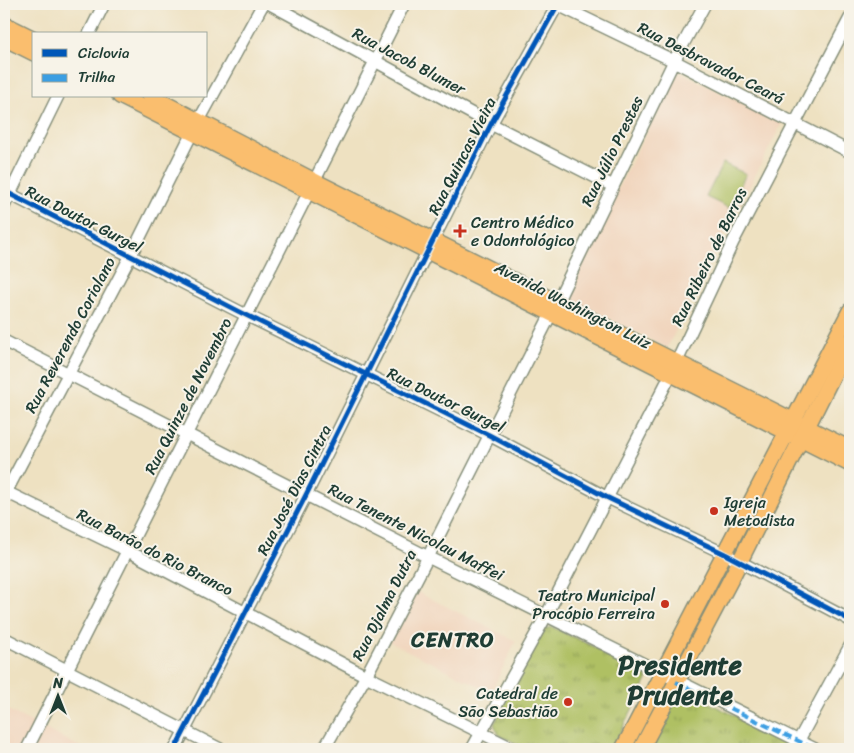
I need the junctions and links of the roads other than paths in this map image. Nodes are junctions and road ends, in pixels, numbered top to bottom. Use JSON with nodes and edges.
{"nodes":[{"id":1,"x":104,"y":4,"type":"edge"},
{"id":2,"x":263,"y":4,"type":"edge"},
{"id":3,"x":270,"y":4,"type":"edge"},
{"id":4,"x":404,"y":4,"type":"edge"},
{"id":5,"x":557,"y":4,"type":"edge"},
{"id":6,"x":705,"y":4,"type":"edge"},
{"id":7,"x":850,"y":18,"type":"edge"},
{"id":8,"x":4,"y":24,"type":"edge"},
{"id":9,"x":90,"y":32,"type":"edge"},
{"id":10,"x":4,"y":38,"type":"edge"},
{"id":11,"x":32,"y":38,"type":"edge"},
{"id":12,"x":32,"y":52,"type":"edge"},
{"id":13,"x":375,"y":61,"type":"junction"},
{"id":14,"x":674,"y":61,"type":"junction"},
{"id":15,"x":57,"y":98,"type":"edge"},
{"id":16,"x":125,"y":98,"type":"edge"},
{"id":17,"x":153,"y":98,"type":"edge"},
{"id":18,"x":491,"y":124,"type":"junction"},
{"id":19,"x":796,"y":124,"type":"junction"},
{"id":20,"x":196,"y":127,"type":"junction"},
{"id":21,"x":850,"y":152,"type":"edge"},
{"id":22,"x":613,"y":186,"type":"junction"},
{"id":23,"x":312,"y":188,"type":"junction"},
{"id":24,"x":7,"y":193,"type":"edge"},
{"id":25,"x":4,"y":206,"type":"edge"},
{"id":26,"x":430,"y":246,"type":"junction"},
{"id":27,"x":130,"y":257,"type":"junction"},
{"id":28,"x":554,"y":308,"type":"junction"},
{"id":29,"x":850,"y":311,"type":"edge"},
{"id":30,"x":248,"y":316,"type":"junction"},
{"id":31,"x":4,"y":341,"type":"edge"},
{"id":32,"x":850,"y":341,"type":"edge"},
{"id":33,"x":673,"y":368,"type":"junction"},
{"id":34,"x":68,"y":374,"type":"junction"},
{"id":35,"x":366,"y":374,"type":"junction"},
{"id":36,"x":797,"y":430,"type":"junction"},
{"id":37,"x":186,"y":434,"type":"junction"},
{"id":38,"x":489,"y":435,"type":"junction"},
{"id":39,"x":850,"y":450,"type":"edge"},
{"id":40,"x":850,"y":464,"type":"edge"},
{"id":41,"x":4,"y":493,"type":"edge"},
{"id":42,"x":306,"y":495,"type":"junction"},
{"id":43,"x":606,"y":497,"type":"junction"},
{"id":44,"x":128,"y":551,"type":"junction"},
{"id":45,"x":428,"y":557,"type":"junction"},
{"id":46,"x":732,"y":558,"type":"junction"},
{"id":47,"x":245,"y":613,"type":"junction"},
{"id":48,"x":546,"y":616,"type":"junction"},
{"id":49,"x":850,"y":620,"type":"edge"},
{"id":50,"x":4,"y":638,"type":"edge"},
{"id":51,"x":850,"y":646,"type":"edge"},
{"id":52,"x":67,"y":671,"type":"junction"},
{"id":53,"x":366,"y":676,"type":"junction"},
{"id":54,"x":670,"y":678,"type":"junction"},
{"id":55,"x":184,"y":731,"type":"junction"},
{"id":56,"x":481,"y":732,"type":"junction"},
{"id":57,"x":796,"y":745,"type":"edge"},
{"id":58,"x":27,"y":749,"type":"edge"},
{"id":59,"x":175,"y":749,"type":"edge"},
{"id":60,"x":220,"y":749,"type":"edge"},
{"id":61,"x":324,"y":749,"type":"edge"},
{"id":62,"x":472,"y":749,"type":"edge"},
{"id":63,"x":514,"y":749,"type":"edge"},
{"id":64,"x":623,"y":749,"type":"edge"},
{"id":65,"x":641,"y":749,"type":"edge"},
{"id":66,"x":815,"y":749,"type":"edge"}],
"edges":[{"from":1,"to":9,"type":"street"},
{"from":2,"to":20,"type":"street","name":"Rua Reverendo Coriolano"},
{"from":3,"to":13,"type":"street","name":"Rua Jacob Blumer"},
{"from":4,"to":13,"type":"street","name":"Rua Quinze de Novembro"},
{"from":5,"to":14,"type":"street","name":"Rua Desbravador Ceará"},
{"from":5,"to":18,"type":"street","name":"Rua Quincas Vieira"},
{"from":6,"to":14,"type":"street","name":"Rua Júlio Prestes"},
{"from":7,"to":19,"type":"street","name":"Rua Ribeiro de Barros"},
{"from":8,"to":11,"type":"main road"},
{"from":10,"to":12,"type":"main road"},
{"from":13,"to":18,"type":"street","name":"Rua Jacob Blumer"},
{"from":13,"to":23,"type":"street","name":"Rua Quinze de Novembro"},
{"from":14,"to":19,"type":"street","name":"Rua Desbravador Ceará"},
{"from":14,"to":22,"type":"street","name":"Rua Júlio Prestes"},
{"from":15,"to":24,"type":"street"},
{"from":16,"to":20,"type":"main road","name":"Avenida Washington Luiz"},
{"from":17,"to":20,"type":"main road","name":"Avenida Washington Luiz"},
{"from":18,"to":22,"type":"street","name":"Rua Jacob Blumer"},
{"from":18,"to":26,"type":"street","name":"Rua Quincas Vieira"},
{"from":19,"to":21,"type":"street","name":"Rua Desbravador Ceará"},
{"from":19,"to":33,"type":"street","name":"Rua Ribeiro de Barros"},
{"from":20,"to":23,"type":"main road","name":"Avenida Washington Luiz"},
{"from":20,"to":27,"type":"street","name":"Rua Reverendo Coriolano"},
{"from":22,"to":28,"type":"street","name":"Rua Júlio Prestes"},
{"from":23,"to":26,"type":"main road","name":"Avenida Washington Luiz"},
{"from":23,"to":30,"type":"street","name":"Rua Quinze de Novembro"},
{"from":24,"to":25,"type":"street"},
{"from":24,"to":27,"type":"street","name":"Rua Doutor Gurgel"},
{"from":26,"to":28,"type":"main road","name":"Avenida Washington Luiz"},
{"from":26,"to":35,"type":"street","name":"Rua José Dias Cintra"},
{"from":27,"to":30,"type":"street","name":"Rua Doutor Gurgel"},
{"from":27,"to":34,"type":"street","name":"Rua Reverendo Coriolano"},
{"from":28,"to":33,"type":"main road","name":"Avenida Washington Luiz"},
{"from":28,"to":38,"type":"street","name":"Rua Djalma Dutra"},
{"from":29,"to":36,"type":"main road"},
{"from":30,"to":35,"type":"street","name":"Rua Doutor Gurgel"},
{"from":30,"to":37,"type":"street","name":"Rua Quinze de Novembro"},
{"from":31,"to":34,"type":"street","name":"Rua Tenente Nicolau Maffei"},
{"from":32,"to":36,"type":"main road"},
{"from":33,"to":36,"type":"main road","name":"Avenida Washington Luiz"},
{"from":33,"to":43,"type":"street","name":"Rua Ribeiro de Barros"},
{"from":34,"to":37,"type":"street","name":"Rua Tenente Nicolau Maffei"},
{"from":34,"to":41,"type":"street","name":"Rua Reverendo Coriolano"},
{"from":35,"to":38,"type":"street","name":"Rua Doutor Gurgel"},
{"from":35,"to":42,"type":"street","name":"Rua José Dias Cintra"},
{"from":36,"to":39,"type":"main road","name":"Avenida Washington Luiz"},
{"from":36,"to":40,"type":"main road","name":"Avenida Washington Luiz"},
{"from":36,"to":46,"type":"main road"},
{"from":37,"to":42,"type":"street","name":"Rua Tenente Nicolau Maffei"},
{"from":37,"to":44,"type":"street","name":"Rua Quinze de Novembro"},
{"from":38,"to":43,"type":"street","name":"Rua Doutor Gurgel"},
{"from":38,"to":45,"type":"street","name":"Rua Djalma Dutra"},
{"from":41,"to":44,"type":"street","name":"Rua Barão do Rio Branco"},
{"from":42,"to":45,"type":"street","name":"Rua Tenente Nicolau Maffei"},
{"from":42,"to":47,"type":"street","name":"Rua José Dias Cintra"},
{"from":43,"to":46,"type":"street","name":"Rua Doutor Gurgel"},
{"from":43,"to":48,"type":"street","name":"Rua Ribeiro de Barros"},
{"from":44,"to":47,"type":"street","name":"Rua Barão do Rio Branco"},
{"from":44,"to":52,"type":"street","name":"Rua Quinze de Novembro"},
{"from":45,"to":48,"type":"street","name":"Rua Tenente Nicolau Maffei"},
{"from":45,"to":53,"type":"street","name":"Rua Djalma Dutra"},
{"from":46,"to":49,"type":"street","name":"Rua Doutor Gurgel"},
{"from":46,"to":54,"type":"main road"},
{"from":47,"to":53,"type":"street","name":"Rua Barão do Rio Branco"},
{"from":47,"to":55,"type":"street","name":"Rua José Dias Cintra"},
{"from":48,"to":54,"type":"street","name":"Rua Tenente Nicolau Maffei"},
{"from":48,"to":56,"type":"street","name":"Rua Ribeiro de Barros"},
{"from":50,"to":52,"type":"street"},
{"from":51,"to":57,"type":"street"},
{"from":52,"to":55,"type":"street"},
{"from":52,"to":58,"type":"street","name":"Rua Quinze de Novembro"},
{"from":53,"to":56,"type":"street","name":"Rua Barão do Rio Branco"},
{"from":53,"to":61,"type":"street","name":"Rua Djalma Dutra"},
{"from":54,"to":57,"type":"street","name":"Rua Tenente Nicolau Maffei"},
{"from":54,"to":64,"type":"main road"},
{"from":54,"to":65,"type":"main road"},
{"from":55,"to":59,"type":"street","name":"Rua José Dias Cintra"},
{"from":55,"to":60,"type":"street"},
{"from":56,"to":62,"type":"street","name":"Rua Ribeiro de Barros"},
{"from":56,"to":63,"type":"street","name":"Rua Barão do Rio Branco"},
{"from":57,"to":66,"type":"street","name":"Rua Tenente Nicolau Maffei"}]}
